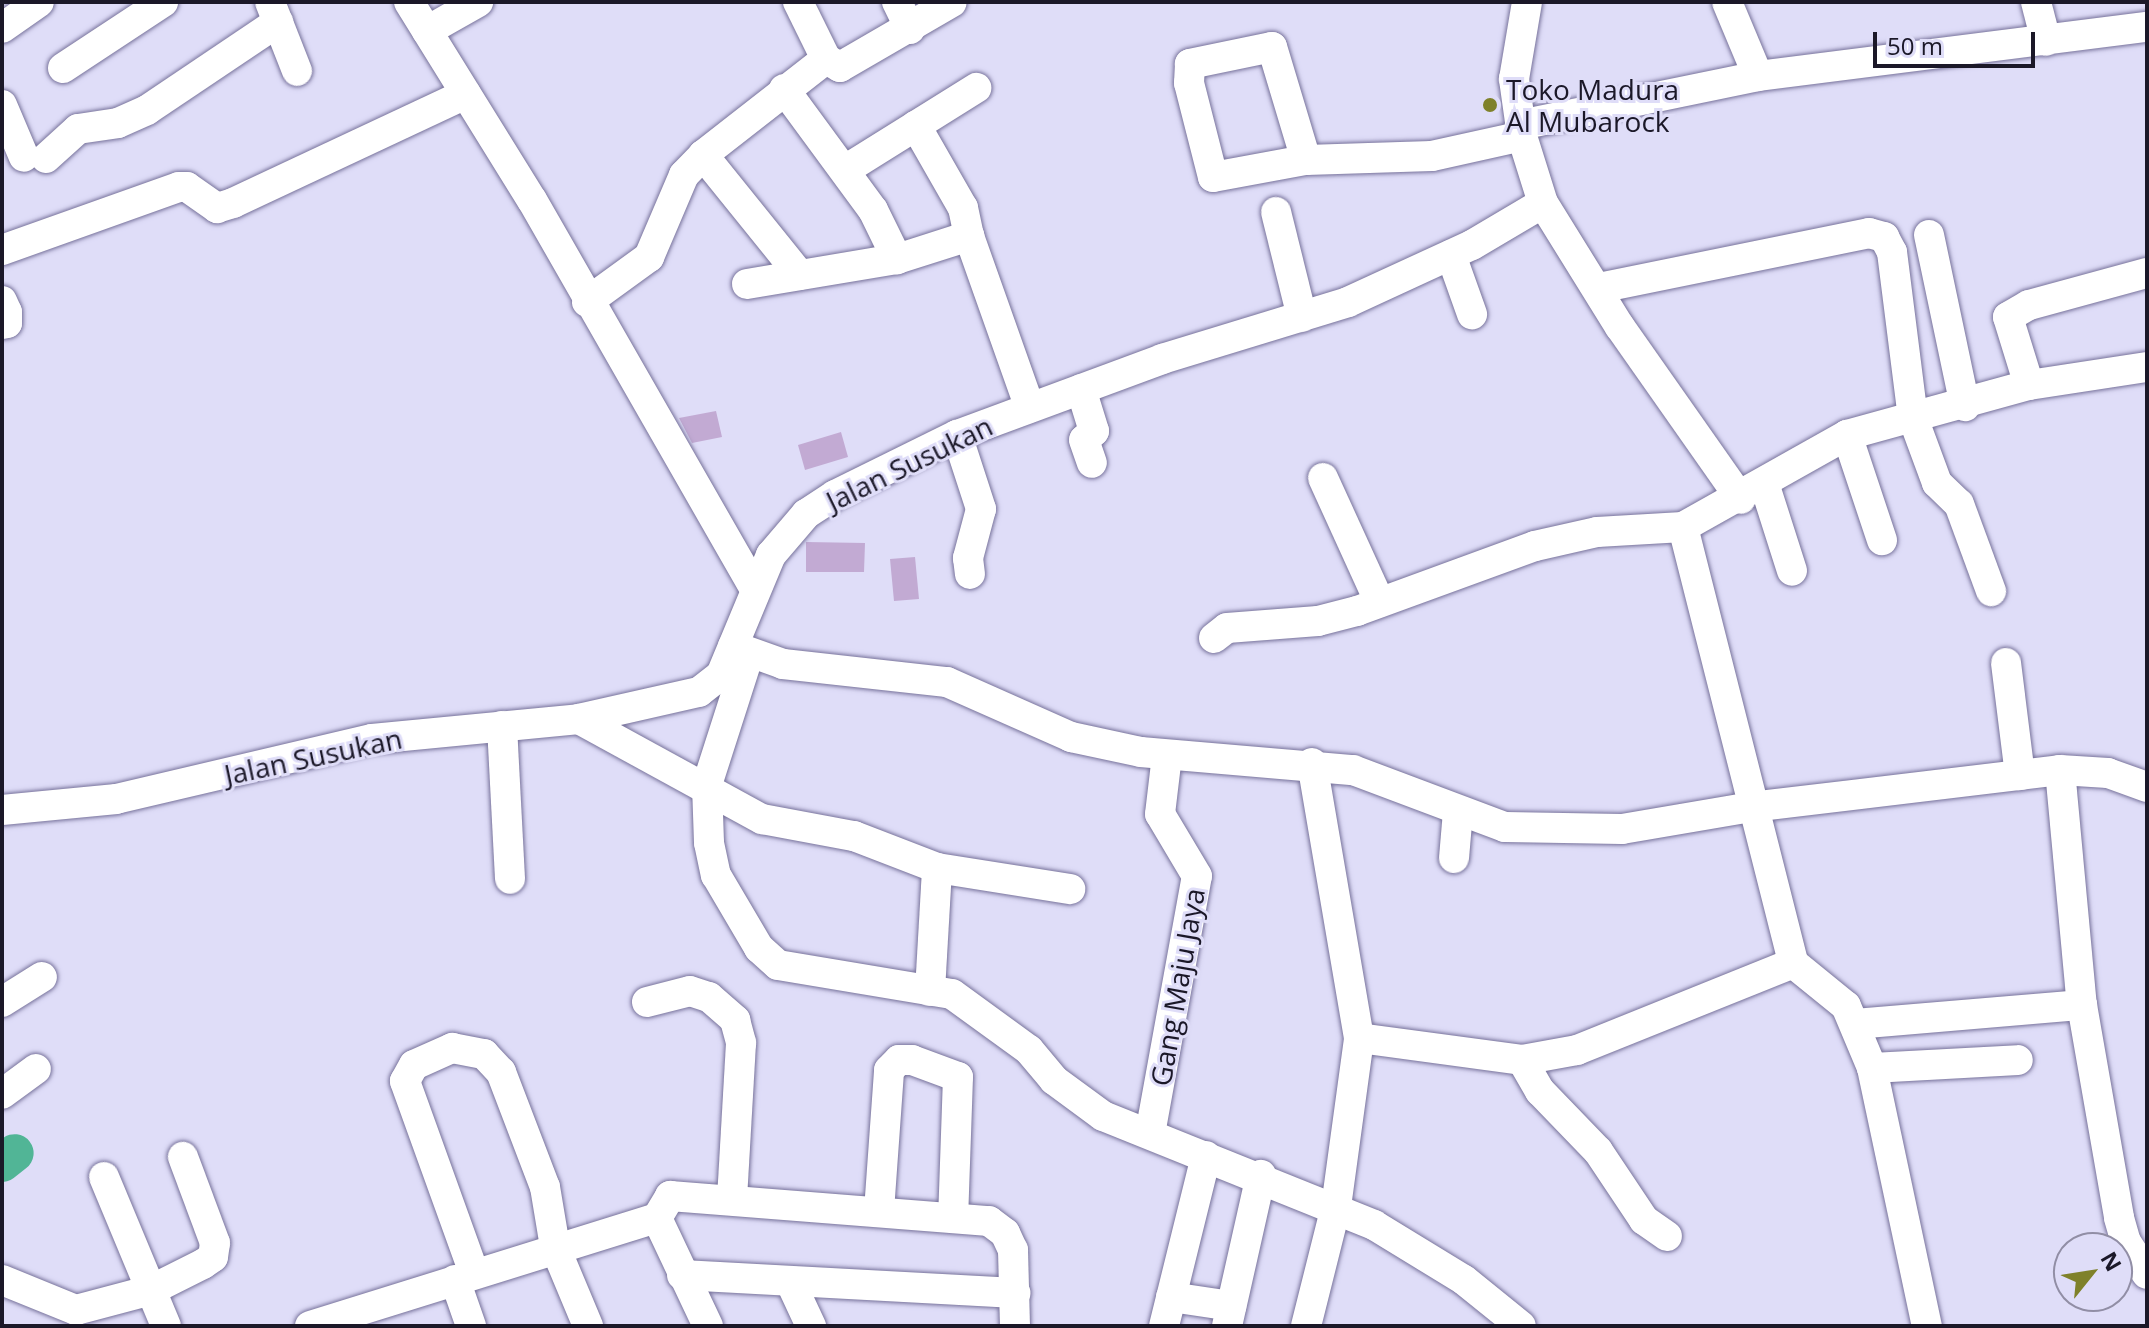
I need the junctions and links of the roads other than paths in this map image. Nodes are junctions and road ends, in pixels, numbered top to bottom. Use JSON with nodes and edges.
{"nodes":[{"id":1,"x":39,"y":2,"type":"edge"},
{"id":2,"x":163,"y":2,"type":"edge"},
{"id":3,"x":409,"y":2,"type":"edge"},
{"id":4,"x":478,"y":2,"type":"edge"},
{"id":5,"x":798,"y":2,"type":"edge"},
{"id":6,"x":897,"y":2,"type":"edge"},
{"id":7,"x":952,"y":2,"type":"edge"},
{"id":8,"x":1527,"y":2,"type":"edge"},
{"id":9,"x":1727,"y":2,"type":"edge"},
{"id":10,"x":2036,"y":2,"type":"edge"},
{"id":11,"x":274,"y":12,"type":"edge"},
{"id":12,"x":2147,"y":27,"type":"edge"},
{"id":13,"x":2,"y":28,"type":"edge"},
{"id":14,"x":910,"y":29,"type":"junction"},
{"id":15,"x":427,"y":31,"type":"junction"},
{"id":16,"x":2046,"y":41,"type":"junction"},
{"id":17,"x":826,"y":59,"type":"junction"},
{"id":18,"x":63,"y":68,"type":"dead end"},
{"id":19,"x":297,"y":71,"type":"dead end"},
{"id":20,"x":1758,"y":76,"type":"junction"},
{"id":21,"x":976,"y":88,"type":"dead end"},
{"id":22,"x":784,"y":89,"type":"junction"},
{"id":23,"x":466,"y":94,"type":"junction"},
{"id":24,"x":2,"y":105,"type":"edge"},
{"id":25,"x":916,"y":126,"type":"junction"},
{"id":26,"x":1521,"y":130,"type":"junction"},
{"id":27,"x":703,"y":155,"type":"junction"},
{"id":28,"x":1306,"y":160,"type":"junction"},
{"id":29,"x":845,"y":170,"type":"junction"},
{"id":30,"x":1543,"y":203,"type":"junction"},
{"id":31,"x":1276,"y":212,"type":"dead end"},
{"id":32,"x":1929,"y":235,"type":"dead end"},
{"id":33,"x":969,"y":236,"type":"junction"},
{"id":34,"x":2,"y":250,"type":"edge"},
{"id":35,"x":1451,"y":255,"type":"junction"},
{"id":36,"x":897,"y":259,"type":"junction"},
{"id":37,"x":2147,"y":273,"type":"edge"},
{"id":38,"x":800,"y":275,"type":"junction"},
{"id":39,"x":747,"y":284,"type":"dead end"},
{"id":40,"x":1599,"y":288,"type":"junction"},
{"id":41,"x":2,"y":301,"type":"edge"},
{"id":42,"x":587,"y":302,"type":"junction"},
{"id":43,"x":1472,"y":314,"type":"dead end"},
{"id":44,"x":1302,"y":317,"type":"junction"},
{"id":45,"x":2,"y":324,"type":"edge"},
{"id":46,"x":2147,"y":367,"type":"edge"},
{"id":47,"x":2029,"y":385,"type":"junction"},
{"id":48,"x":1081,"y":389,"type":"junction"},
{"id":49,"x":1965,"y":406,"type":"junction"},
{"id":50,"x":1030,"y":408,"type":"junction"},
{"id":51,"x":1913,"y":418,"type":"junction"},
{"id":52,"x":957,"y":435,"type":"junction"},
{"id":53,"x":1847,"y":435,"type":"junction"},
{"id":54,"x":1092,"y":463,"type":"dead end"},
{"id":55,"x":1323,"y":478,"type":"dead end"},
{"id":56,"x":1752,"y":491,"type":"junction"},
{"id":57,"x":1683,"y":527,"type":"junction"},
{"id":58,"x":1882,"y":540,"type":"dead end"},
{"id":59,"x":1792,"y":571,"type":"dead end"},
{"id":60,"x":970,"y":574,"type":"dead end"},
{"id":61,"x":754,"y":587,"type":"junction"},
{"id":62,"x":1991,"y":591,"type":"dead end"},
{"id":63,"x":1379,"y":601,"type":"junction"},
{"id":64,"x":1214,"y":638,"type":"dead end"},
{"id":65,"x":741,"y":650,"type":"junction"},
{"id":66,"x":2006,"y":663,"type":"dead end"},
{"id":67,"x":579,"y":719,"type":"junction"},
{"id":68,"x":502,"y":726,"type":"junction"},
{"id":69,"x":1167,"y":755,"type":"junction"},
{"id":70,"x":1312,"y":763,"type":"junction"},
{"id":71,"x":2060,"y":770,"type":"junction"},
{"id":72,"x":2020,"y":775,"type":"junction"},
{"id":73,"x":707,"y":785,"type":"junction"},
{"id":74,"x":2147,"y":787,"type":"edge"},
{"id":75,"x":1751,"y":807,"type":"junction"},
{"id":76,"x":2,"y":810,"type":"edge"},
{"id":77,"x":1458,"y":811,"type":"junction"},
{"id":78,"x":1454,"y":858,"type":"dead end"},
{"id":79,"x":937,"y":868,"type":"junction"},
{"id":80,"x":510,"y":879,"type":"dead end"},
{"id":81,"x":1070,"y":889,"type":"dead end"},
{"id":82,"x":1793,"y":963,"type":"junction"},
{"id":83,"x":42,"y":977,"type":"dead end"},
{"id":84,"x":930,"y":991,"type":"junction"},
{"id":85,"x":2,"y":1002,"type":"edge"},
{"id":86,"x":647,"y":1002,"type":"dead end"},
{"id":87,"x":2082,"y":1005,"type":"junction"},
{"id":88,"x":1855,"y":1024,"type":"junction"},
{"id":89,"x":1359,"y":1038,"type":"junction"},
{"id":90,"x":1522,"y":1060,"type":"junction"},
{"id":91,"x":2018,"y":1060,"type":"dead end"},
{"id":92,"x":1872,"y":1068,"type":"junction"},
{"id":93,"x":36,"y":1069,"type":"dead end"},
{"id":94,"x":2,"y":1094,"type":"edge"},
{"id":95,"x":1150,"y":1134,"type":"junction"},
{"id":96,"x":1206,"y":1156,"type":"junction"},
{"id":97,"x":183,"y":1157,"type":"dead end"},
{"id":98,"x":1261,"y":1175,"type":"junction"},
{"id":99,"x":104,"y":1177,"type":"dead end"},
{"id":100,"x":732,"y":1197,"type":"junction"},
{"id":101,"x":1336,"y":1207,"type":"junction"},
{"id":102,"x":879,"y":1211,"type":"junction"},
{"id":103,"x":657,"y":1218,"type":"junction"},
{"id":104,"x":953,"y":1218,"type":"junction"},
{"id":105,"x":1667,"y":1236,"type":"dead end"},
{"id":106,"x":555,"y":1247,"type":"junction"},
{"id":107,"x":2147,"y":1274,"type":"edge"},
{"id":108,"x":682,"y":1275,"type":"junction"},
{"id":109,"x":464,"y":1276,"type":"junction"},
{"id":110,"x":2,"y":1280,"type":"edge"},
{"id":111,"x":790,"y":1281,"type":"junction"},
{"id":112,"x":151,"y":1290,"type":"junction"},
{"id":113,"x":1016,"y":1293,"type":"junction"},
{"id":114,"x":1171,"y":1297,"type":"junction"},
{"id":115,"x":1229,"y":1316,"type":"edge"},
{"id":116,"x":166,"y":1326,"type":"edge"},
{"id":117,"x":310,"y":1326,"type":"edge"},
{"id":118,"x":471,"y":1326,"type":"edge"},
{"id":119,"x":588,"y":1326,"type":"edge"},
{"id":120,"x":708,"y":1326,"type":"edge"},
{"id":121,"x":811,"y":1326,"type":"edge"},
{"id":122,"x":1015,"y":1326,"type":"edge"},
{"id":123,"x":1164,"y":1326,"type":"edge"},
{"id":124,"x":1306,"y":1326,"type":"edge"},
{"id":125,"x":1521,"y":1326,"type":"edge"},
{"id":126,"x":1927,"y":1326,"type":"edge"}],
"edges":[{"from":1,"to":13,"type":"street"},
{"from":2,"to":18,"type":"street"},
{"from":3,"to":15,"type":"street"},
{"from":4,"to":15,"type":"street"},
{"from":5,"to":17,"type":"street"},
{"from":6,"to":14,"type":"street"},
{"from":7,"to":14,"type":"street"},
{"from":8,"to":26,"type":"street"},
{"from":9,"to":20,"type":"street"},
{"from":10,"to":16,"type":"street"},
{"from":11,"to":19,"type":"street"},
{"from":11,"to":24,"type":"street"},
{"from":12,"to":16,"type":"street"},
{"from":14,"to":17,"type":"street"},
{"from":15,"to":23,"type":"street"},
{"from":16,"to":20,"type":"street"},
{"from":17,"to":22,"type":"street"},
{"from":20,"to":26,"type":"street"},
{"from":21,"to":25,"type":"street"},
{"from":22,"to":27,"type":"street"},
{"from":22,"to":29,"type":"street"},
{"from":23,"to":34,"type":"street"},
{"from":23,"to":42,"type":"street"},
{"from":25,"to":29,"type":"street"},
{"from":25,"to":33,"type":"street"},
{"from":26,"to":28,"type":"street"},
{"from":26,"to":30,"type":"street"},
{"from":27,"to":38,"type":"street"},
{"from":27,"to":42,"type":"street"},
{"from":28,"to":28,"type":"street"},
{"from":29,"to":36,"type":"street"},
{"from":30,"to":35,"type":"street","name":"Jalan Susukan"},
{"from":30,"to":40,"type":"street"},
{"from":31,"to":44,"type":"street"},
{"from":32,"to":49,"type":"street"},
{"from":33,"to":36,"type":"street"},
{"from":33,"to":50,"type":"street"},
{"from":35,"to":43,"type":"street"},
{"from":35,"to":44,"type":"street","name":"Jalan Susukan"},
{"from":36,"to":38,"type":"street"},
{"from":37,"to":47,"type":"street"},
{"from":38,"to":39,"type":"street"},
{"from":40,"to":51,"type":"street"},
{"from":40,"to":56,"type":"street"},
{"from":41,"to":45,"type":"street"},
{"from":42,"to":61,"type":"street"},
{"from":44,"to":48,"type":"street","name":"Jalan Susukan"},
{"from":46,"to":47,"type":"street"},
{"from":47,"to":49,"type":"street"},
{"from":48,"to":50,"type":"street","name":"Jalan Susukan"},
{"from":48,"to":54,"type":"street"},
{"from":49,"to":51,"type":"street"},
{"from":50,"to":52,"type":"street","name":"Jalan Susukan"},
{"from":51,"to":53,"type":"street"},
{"from":51,"to":62,"type":"street"},
{"from":52,"to":60,"type":"street"},
{"from":52,"to":61,"type":"street","name":"Jalan Susukan"},
{"from":53,"to":56,"type":"street"},
{"from":53,"to":58,"type":"street"},
{"from":55,"to":63,"type":"street"},
{"from":56,"to":57,"type":"street"},
{"from":56,"to":59,"type":"street"},
{"from":57,"to":63,"type":"street"},
{"from":57,"to":75,"type":"street"},
{"from":61,"to":65,"type":"street","name":"Jalan Susukan"},
{"from":63,"to":64,"type":"street"},
{"from":65,"to":67,"type":"street","name":"Jalan Susukan"},
{"from":65,"to":69,"type":"street"},
{"from":65,"to":73,"type":"street"},
{"from":66,"to":72,"type":"street"},
{"from":67,"to":68,"type":"street","name":"Jalan Susukan"},
{"from":67,"to":73,"type":"street"},
{"from":68,"to":76,"type":"street","name":"Jalan Susukan"},
{"from":68,"to":80,"type":"street"},
{"from":69,"to":70,"type":"street"},
{"from":69,"to":95,"type":"street","name":"Gang Maju Jaya"},
{"from":70,"to":77,"type":"street"},
{"from":70,"to":89,"type":"street"},
{"from":71,"to":72,"type":"street"},
{"from":71,"to":74,"type":"street"},
{"from":71,"to":87,"type":"street"},
{"from":72,"to":75,"type":"street"},
{"from":73,"to":79,"type":"street"},
{"from":73,"to":84,"type":"street"},
{"from":75,"to":77,"type":"street"},
{"from":75,"to":82,"type":"street"},
{"from":77,"to":78,"type":"street"},
{"from":79,"to":81,"type":"street"},
{"from":79,"to":84,"type":"street"},
{"from":82,"to":88,"type":"street"},
{"from":82,"to":90,"type":"street"},
{"from":83,"to":85,"type":"street"},
{"from":84,"to":95,"type":"street"},
{"from":86,"to":100,"type":"street"},
{"from":87,"to":88,"type":"street"},
{"from":87,"to":107,"type":"street"},
{"from":88,"to":92,"type":"street"},
{"from":89,"to":90,"type":"street"},
{"from":89,"to":101,"type":"street"},
{"from":90,"to":105,"type":"street"},
{"from":91,"to":92,"type":"street"},
{"from":92,"to":126,"type":"street"},
{"from":93,"to":94,"type":"street"},
{"from":95,"to":96,"type":"street"},
{"from":96,"to":98,"type":"street"},
{"from":96,"to":114,"type":"street"},
{"from":97,"to":112,"type":"street"},
{"from":98,"to":101,"type":"street"},
{"from":98,"to":115,"type":"street"},
{"from":99,"to":112,"type":"street"},
{"from":100,"to":102,"type":"street"},
{"from":100,"to":103,"type":"street"},
{"from":101,"to":124,"type":"street"},
{"from":101,"to":125,"type":"street"},
{"from":102,"to":104,"type":"street"},
{"from":102,"to":104,"type":"street"},
{"from":103,"to":106,"type":"street"},
{"from":103,"to":108,"type":"street"},
{"from":104,"to":113,"type":"street"},
{"from":106,"to":109,"type":"street"},
{"from":106,"to":109,"type":"street"},
{"from":106,"to":119,"type":"street"},
{"from":108,"to":111,"type":"street"},
{"from":108,"to":120,"type":"street"},
{"from":109,"to":117,"type":"street"},
{"from":109,"to":118,"type":"street"},
{"from":110,"to":112,"type":"street"},
{"from":111,"to":113,"type":"street"},
{"from":111,"to":121,"type":"street"},
{"from":112,"to":116,"type":"street"},
{"from":113,"to":122,"type":"street"},
{"from":114,"to":115,"type":"street"},
{"from":114,"to":123,"type":"street"}]}
